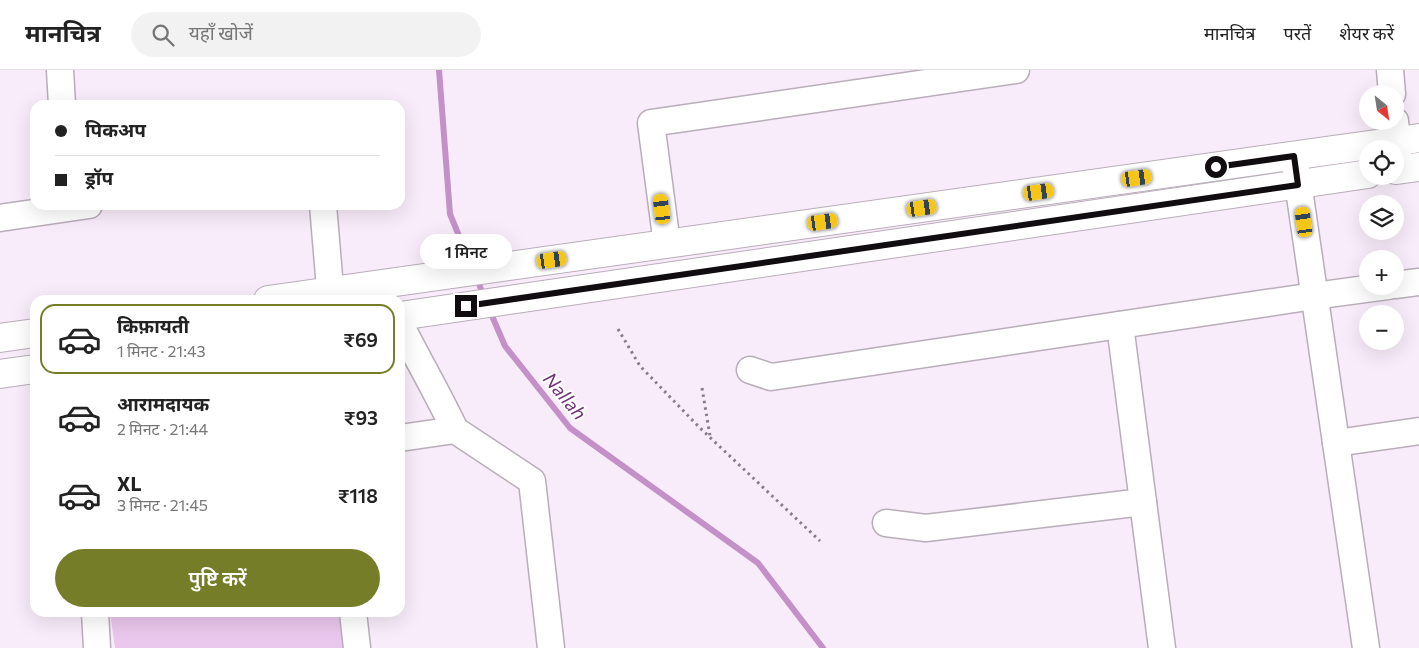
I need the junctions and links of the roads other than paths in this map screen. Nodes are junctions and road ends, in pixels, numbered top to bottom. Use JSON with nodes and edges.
{"nodes":[{"id":1,"x":60,"y":70,"type":"edge"},
{"id":2,"x":1016,"y":70,"type":"edge"},
{"id":3,"x":1390,"y":70,"type":"edge"},
{"id":4,"x":1391,"y":85,"type":"edge"},
{"id":5,"x":62,"y":100,"type":"edge"},
{"id":6,"x":1403,"y":134,"type":"edge"},
{"id":7,"x":1294,"y":156,"type":"junction"},
{"id":8,"x":1359,"y":175,"type":"edge"},
{"id":9,"x":1298,"y":185,"type":"junction"},
{"id":10,"x":50,"y":210,"type":"edge"},
{"id":11,"x":323,"y":210,"type":"edge"},
{"id":12,"x":0,"y":218,"type":"edge"},
{"id":13,"x":667,"y":244,"type":"junction"},
{"id":14,"x":1419,"y":282,"type":"edge"},
{"id":15,"x":1404,"y":284,"type":"edge"},
{"id":16,"x":1359,"y":290,"type":"edge"},
{"id":17,"x":330,"y":295,"type":"edge"},
{"id":18,"x":335,"y":295,"type":"edge"},
{"id":19,"x":1314,"y":296,"type":"junction"},
{"id":20,"x":405,"y":318,"type":"edge"},
{"id":21,"x":1120,"y":325,"type":"junction"},
{"id":22,"x":30,"y":334,"type":"edge"},
{"id":23,"x":0,"y":338,"type":"edge"},
{"id":24,"x":30,"y":370,"type":"edge"},
{"id":25,"x":750,"y":370,"type":"dead end"},
{"id":26,"x":0,"y":374,"type":"edge"},
{"id":27,"x":455,"y":430,"type":"junction"},
{"id":28,"x":1419,"y":431,"type":"edge"},
{"id":29,"x":405,"y":437,"type":"edge"},
{"id":30,"x":1336,"y":443,"type":"junction"},
{"id":31,"x":1143,"y":502,"type":"junction"},
{"id":32,"x":886,"y":524,"type":"dead end"},
{"id":33,"x":95,"y":617,"type":"edge"},
{"id":34,"x":354,"y":617,"type":"edge"},
{"id":35,"x":97,"y":648,"type":"edge"},
{"id":36,"x":357,"y":648,"type":"edge"},
{"id":37,"x":551,"y":648,"type":"edge"},
{"id":38,"x":1162,"y":648,"type":"edge"},
{"id":39,"x":1366,"y":648,"type":"edge"}],
"edges":[{"from":1,"to":5,"type":"street"},
{"from":2,"to":13,"type":"street"},
{"from":3,"to":4,"type":"street"},
{"from":6,"to":7,"type":"street"},
{"from":7,"to":9,"type":"street"},
{"from":7,"to":13,"type":"street"},
{"from":8,"to":9,"type":"street"},
{"from":9,"to":19,"type":"street"},
{"from":9,"to":20,"type":"street"},
{"from":10,"to":12,"type":"street"},
{"from":11,"to":17,"type":"street"},
{"from":13,"to":18,"type":"street"},
{"from":14,"to":15,"type":"street"},
{"from":16,"to":19,"type":"street"},
{"from":19,"to":21,"type":"street"},
{"from":19,"to":30,"type":"street"},
{"from":20,"to":27,"type":"street"},
{"from":21,"to":25,"type":"street"},
{"from":21,"to":31,"type":"street"},
{"from":22,"to":23,"type":"street"},
{"from":24,"to":26,"type":"street"},
{"from":27,"to":29,"type":"street"},
{"from":27,"to":37,"type":"street"},
{"from":28,"to":30,"type":"street"},
{"from":30,"to":39,"type":"street"},
{"from":31,"to":32,"type":"street"},
{"from":31,"to":38,"type":"street"},
{"from":33,"to":35,"type":"street"},
{"from":34,"to":36,"type":"street"}]}
